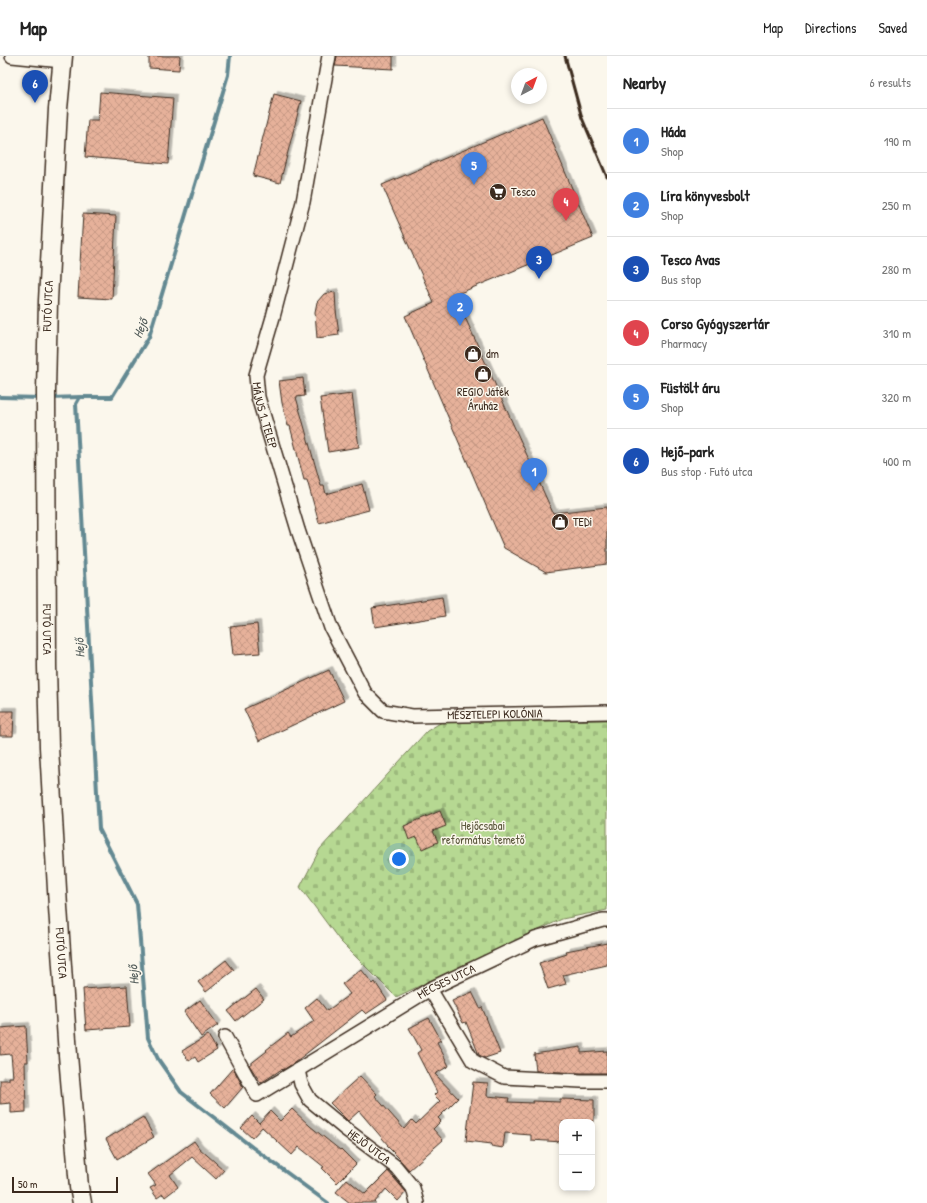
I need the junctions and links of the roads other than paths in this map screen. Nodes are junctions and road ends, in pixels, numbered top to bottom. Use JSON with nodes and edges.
{"nodes":[{"id":1,"x":12,"y":56,"type":"edge"},
{"id":2,"x":329,"y":56,"type":"edge"},
{"id":3,"x":62,"y":58,"type":"edge"},
{"id":4,"x":383,"y":711,"type":"joint"},
{"id":5,"x":607,"y":712,"type":"edge"},
{"id":6,"x":607,"y":920,"type":"edge"},
{"id":7,"x":430,"y":989,"type":"junction"},
{"id":8,"x":225,"y":1037,"type":"dead end"},
{"id":9,"x":298,"y":1070,"type":"junction"},
{"id":10,"x":607,"y":1081,"type":"edge"},
{"id":11,"x":82,"y":1203,"type":"edge"},
{"id":12,"x":417,"y":1203,"type":"edge"}],
"edges":[{"from":1,"to":3,"type":"street"},
{"from":2,"to":4,"type":"street","name":"MÁJUS 1. TELEP"},
{"from":3,"to":11,"type":"main road","name":"FUTÓ UTCA"},
{"from":4,"to":5,"type":"street","name":"MÉSZTELEPI KOLÓNIA"},
{"from":6,"to":7,"type":"street","name":"MÉCSES UTCA"},
{"from":7,"to":9,"type":"street","name":"MÉCSES UTCA"},
{"from":7,"to":10,"type":"street"},
{"from":8,"to":9,"type":"street","name":"MÉCSES UTCA"},
{"from":9,"to":12,"type":"street","name":"HEJŐ UTCA"}]}
